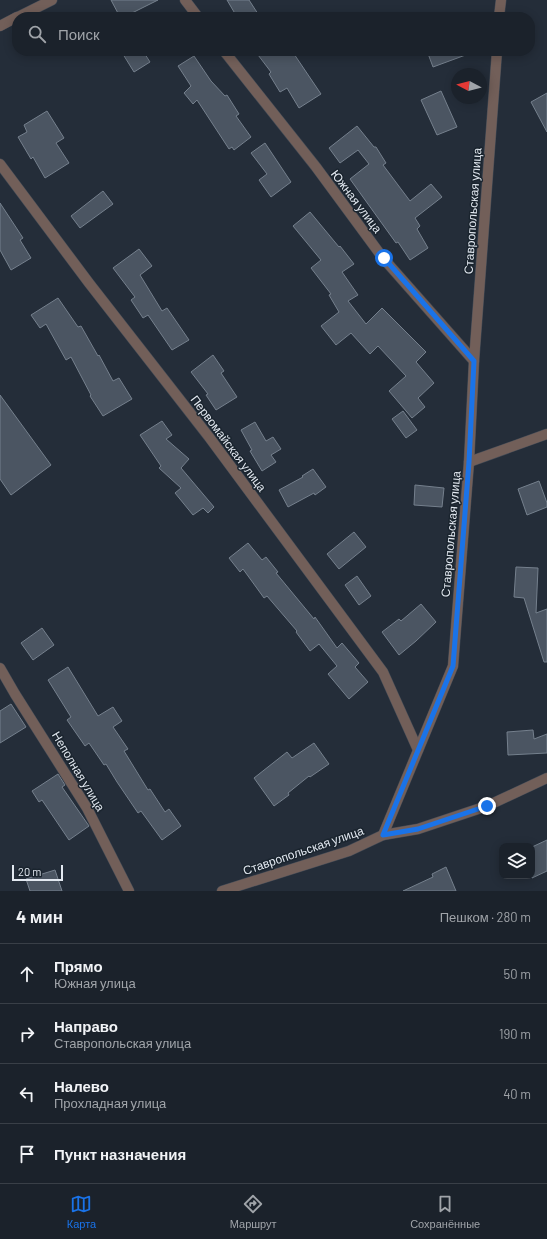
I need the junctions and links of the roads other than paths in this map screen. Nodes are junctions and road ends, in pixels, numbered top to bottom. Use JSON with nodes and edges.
{"nodes":[{"id":1,"x":52,"y":0,"type":"edge"},
{"id":2,"x":186,"y":0,"type":"edge"},
{"id":3,"x":500,"y":0,"type":"edge"},
{"id":4,"x":27,"y":12,"type":"edge"},
{"id":5,"x":194,"y":12,"type":"edge"},
{"id":6,"x":499,"y":12,"type":"edge"},
{"id":7,"x":12,"y":20,"type":"edge"},
{"id":8,"x":0,"y":26,"type":"edge"},
{"id":9,"x":228,"y":56,"type":"edge"},
{"id":10,"x":497,"y":56,"type":"edge"},
{"id":11,"x":0,"y":164,"type":"edge"},
{"id":12,"x":474,"y":361,"type":"junction"},
{"id":13,"x":547,"y":434,"type":"edge"},
{"id":14,"x":469,"y":462,"type":"junction"},
{"id":15,"x":0,"y":668,"type":"edge"},
{"id":16,"x":418,"y":750,"type":"junction"},
{"id":17,"x":547,"y":778,"type":"edge"},
{"id":18,"x":383,"y":835,"type":"junction"},
{"id":19,"x":130,"y":891,"type":"edge"},
{"id":20,"x":222,"y":891,"type":"edge"}],
"edges":[{"from":1,"to":4,"type":"street"},
{"from":2,"to":5,"type":"street"},
{"from":3,"to":6,"type":"street"},
{"from":7,"to":8,"type":"street"},
{"from":9,"to":12,"type":"street","name":"Южная улица"},
{"from":10,"to":12,"type":"street","name":"Ставропольская улица"},
{"from":11,"to":16,"type":"street","name":"Первомайская улица"},
{"from":12,"to":14,"type":"street","name":"Ставропольская улица"},
{"from":13,"to":14,"type":"street"},
{"from":14,"to":16,"type":"street","name":"Ставропольская улица"},
{"from":15,"to":19,"type":"street","name":"Неполная улица"},
{"from":16,"to":18,"type":"street","name":"Ставропольская улица"},
{"from":17,"to":18,"type":"street"},
{"from":18,"to":20,"type":"street","name":"Ставропольская улица"}]}
